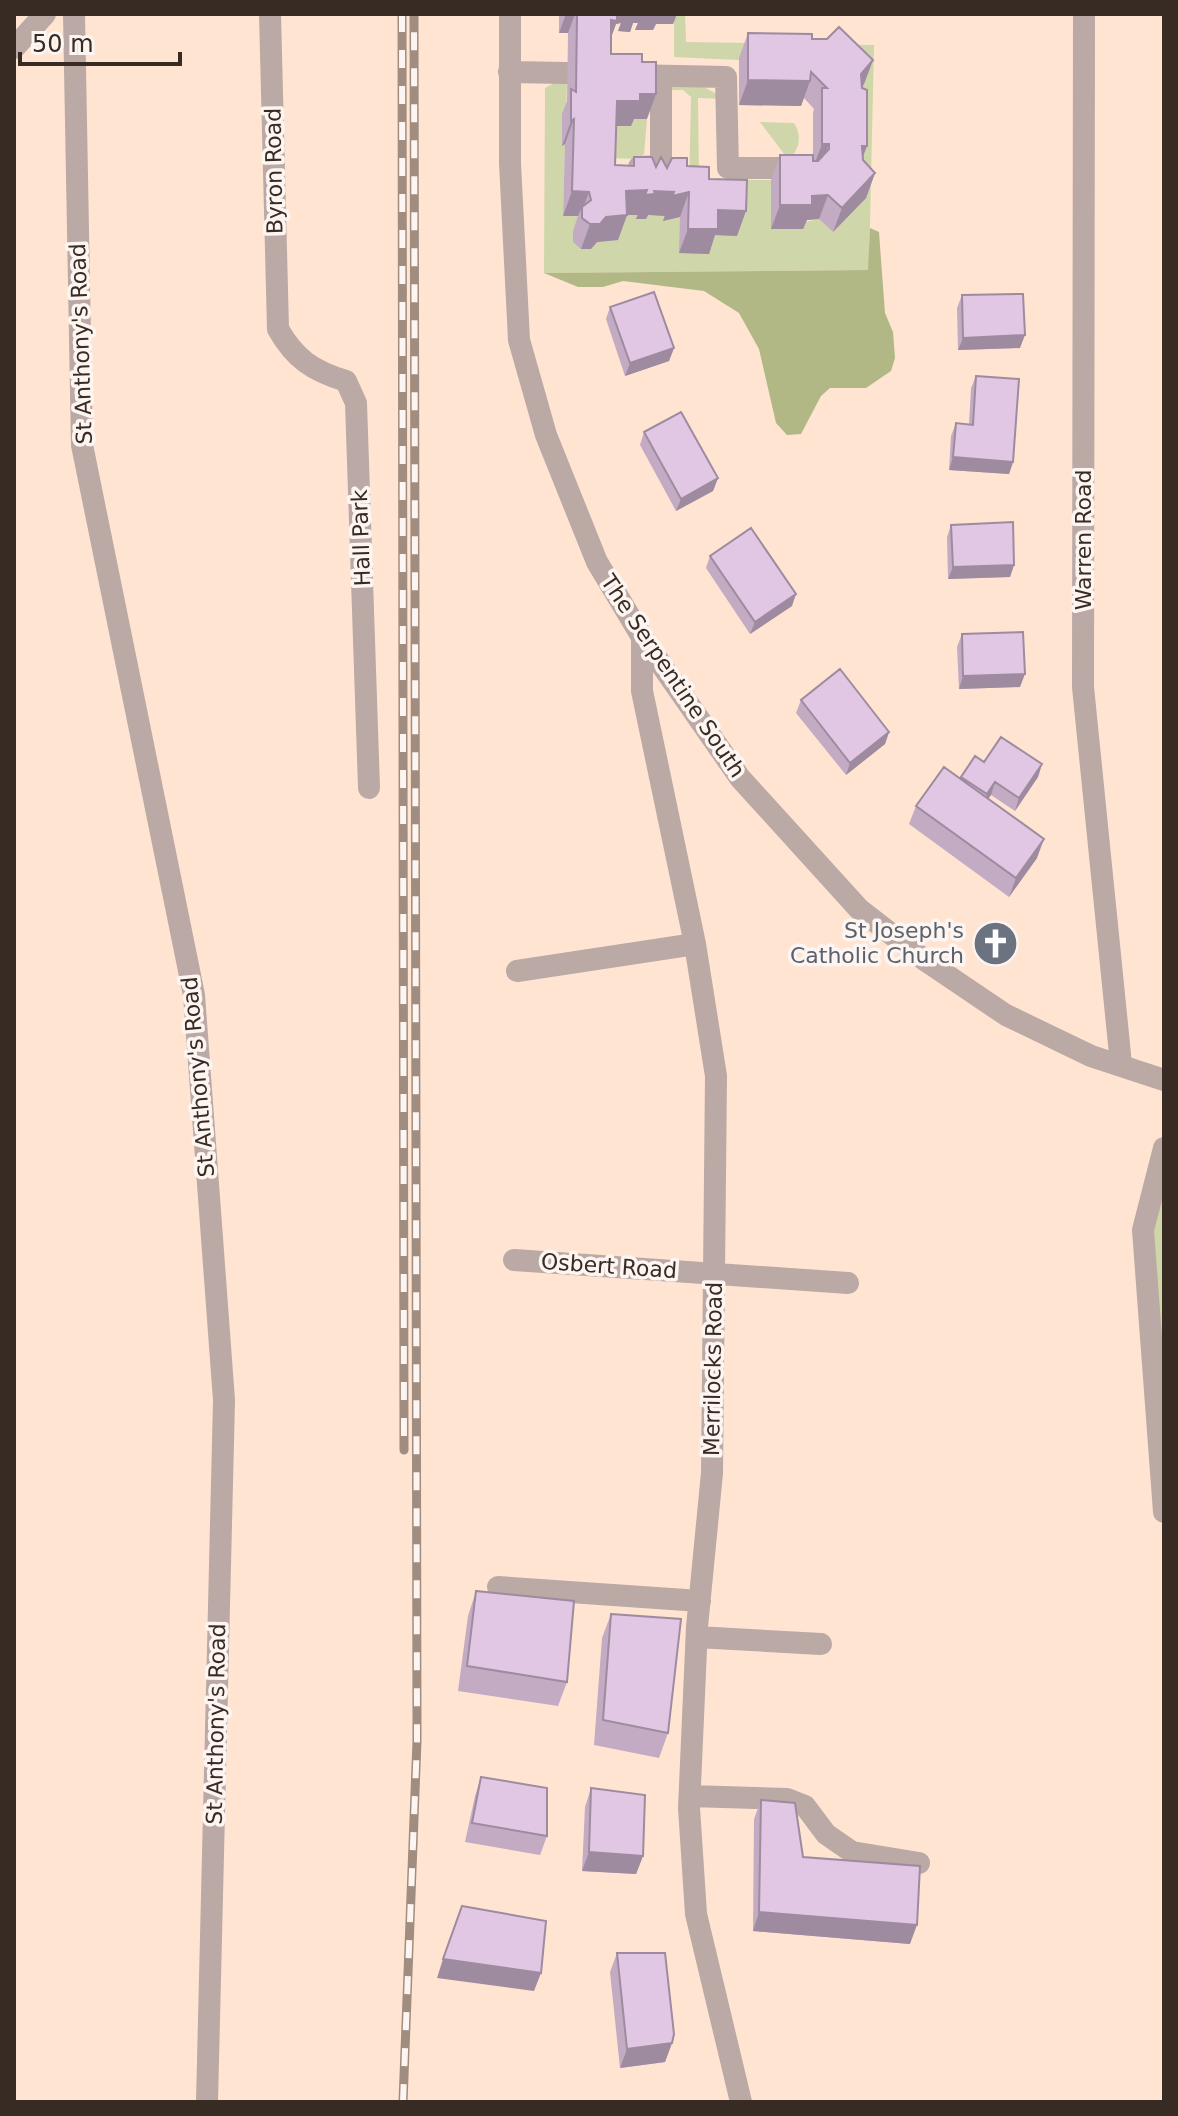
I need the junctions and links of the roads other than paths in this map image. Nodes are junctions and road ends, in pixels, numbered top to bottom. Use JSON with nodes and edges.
{"nodes":[{"id":1,"x":45,"y":14,"type":"edge"},
{"id":2,"x":74,"y":14,"type":"edge"},
{"id":3,"x":270,"y":14,"type":"edge"},
{"id":4,"x":510,"y":14,"type":"edge"},
{"id":5,"x":1084,"y":14,"type":"edge"},
{"id":6,"x":14,"y":48,"type":"edge"},
{"id":7,"x":509,"y":72,"type":"junction"},
{"id":8,"x":567,"y":73,"type":"dead end"},
{"id":9,"x":602,"y":74,"type":"edge"},
{"id":10,"x":661,"y":76,"type":"junction"},
{"id":11,"x":634,"y":167,"type":"edge"},
{"id":12,"x":803,"y":168,"type":"edge"},
{"id":13,"x":278,"y":329,"type":"joint"},
{"id":14,"x":642,"y":637,"type":"junction"},
{"id":15,"x":369,"y":788,"type":"dead end"},
{"id":16,"x":695,"y":944,"type":"junction"},
{"id":17,"x":517,"y":971,"type":"dead end"},
{"id":18,"x":1121,"y":1064,"type":"junction"},
{"id":19,"x":1164,"y":1080,"type":"edge"},
{"id":20,"x":1164,"y":1148,"type":"edge"},
{"id":21,"x":514,"y":1260,"type":"dead end"},
{"id":22,"x":715,"y":1273,"type":"junction"},
{"id":23,"x":848,"y":1283,"type":"dead end"},
{"id":24,"x":1164,"y":1512,"type":"edge"},
{"id":25,"x":498,"y":1587,"type":"dead end"},
{"id":26,"x":700,"y":1601,"type":"junction"},
{"id":27,"x":697,"y":1637,"type":"junction"},
{"id":28,"x":821,"y":1644,"type":"dead end"},
{"id":29,"x":690,"y":1796,"type":"junction"},
{"id":30,"x":919,"y":1863,"type":"edge"},
{"id":31,"x":207,"y":2102,"type":"edge"},
{"id":32,"x":741,"y":2102,"type":"edge"}],
"edges":[{"from":1,"to":6,"type":"street"},
{"from":2,"to":31,"type":"street","name":"St Anthony's Road"},
{"from":3,"to":13,"type":"street","name":"Byron Road"},
{"from":4,"to":7,"type":"street","name":"The Serpentine South"},
{"from":5,"to":18,"type":"street","name":"Warren Road"},
{"from":7,"to":8,"type":"street"},
{"from":7,"to":14,"type":"street","name":"The Serpentine South"},
{"from":9,"to":10,"type":"street"},
{"from":10,"to":11,"type":"street"},
{"from":10,"to":12,"type":"street"},
{"from":13,"to":15,"type":"street","name":"Hall Park"},
{"from":14,"to":16,"type":"street","name":"Merrilocks Road"},
{"from":14,"to":18,"type":"street","name":"The Serpentine South"},
{"from":16,"to":17,"type":"street"},
{"from":16,"to":22,"type":"street","name":"Merrilocks Road"},
{"from":18,"to":19,"type":"street","name":"The Serpentine South"},
{"from":20,"to":24,"type":"street"},
{"from":21,"to":22,"type":"street","name":"Osbert Road"},
{"from":22,"to":23,"type":"street","name":"Osbert Road"},
{"from":22,"to":26,"type":"street","name":"Merrilocks Road"},
{"from":25,"to":26,"type":"street"},
{"from":26,"to":27,"type":"street","name":"Merrilocks Road"},
{"from":27,"to":28,"type":"street"},
{"from":27,"to":29,"type":"street","name":"Merrilocks Road"},
{"from":29,"to":30,"type":"street"},
{"from":29,"to":32,"type":"street","name":"Merrilocks Road"}]}
